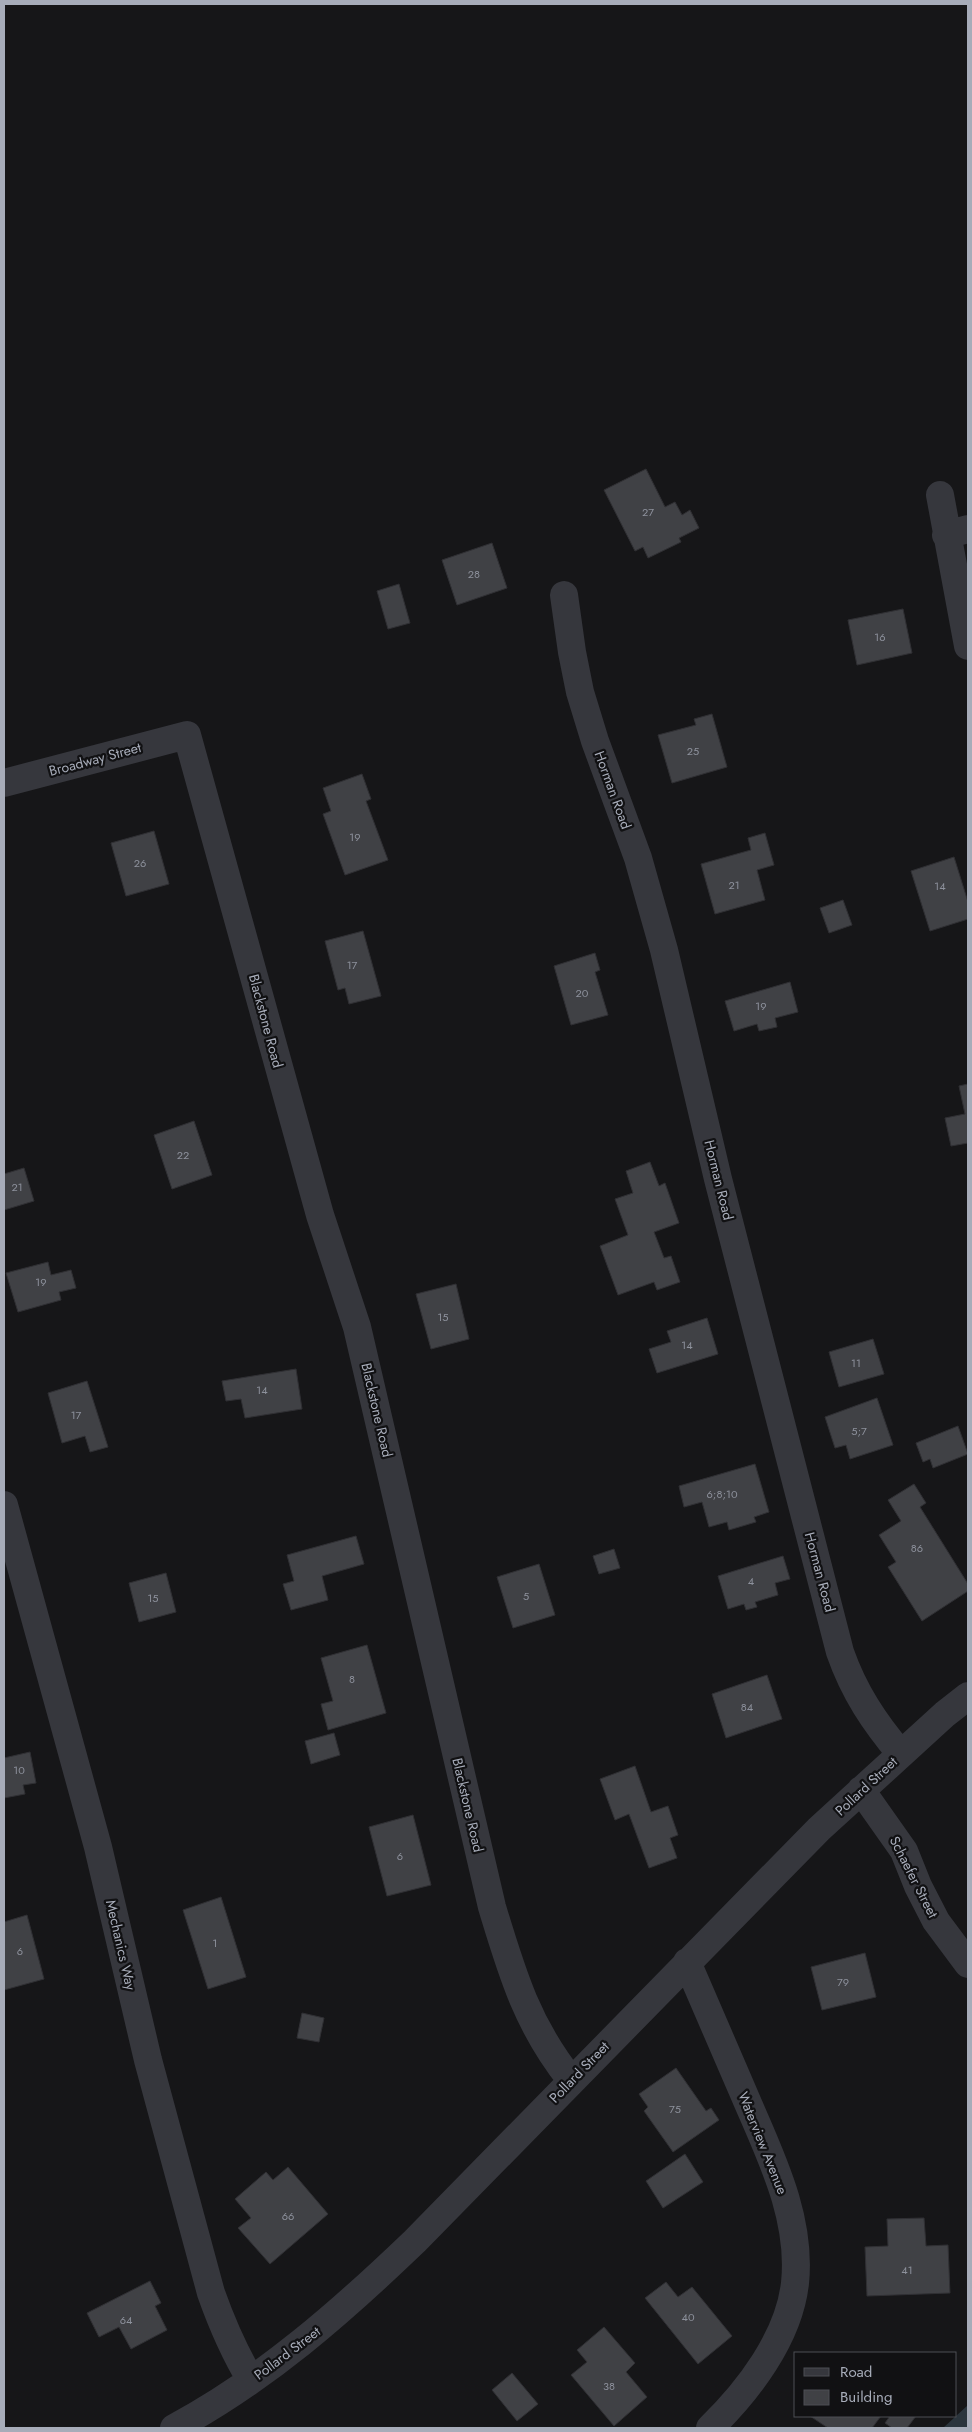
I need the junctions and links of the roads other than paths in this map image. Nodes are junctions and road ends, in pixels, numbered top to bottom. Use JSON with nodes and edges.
{"nodes":[{"id":1,"x":940,"y":495,"type":"dead end"},
{"id":2,"x":957,"y":532,"type":"edge"},
{"id":3,"x":564,"y":595,"type":"dead end"},
{"id":4,"x":968,"y":646,"type":"edge"},
{"id":5,"x":186,"y":734,"type":"joint"},
{"id":6,"x":4,"y":783,"type":"edge"},
{"id":7,"x":4,"y":1505,"type":"edge"},
{"id":8,"x":968,"y":1696,"type":"edge"},
{"id":9,"x":900,"y":1754,"type":"junction"},
{"id":10,"x":861,"y":1790,"type":"junction"},
{"id":11,"x":687,"y":1962,"type":"junction"},
{"id":12,"x":968,"y":1964,"type":"edge"},
{"id":13,"x":571,"y":2080,"type":"junction"},
{"id":14,"x":251,"y":2380,"type":"junction"},
{"id":15,"x":174,"y":2428,"type":"edge"},
{"id":16,"x":710,"y":2428,"type":"edge"}],
"edges":[{"from":1,"to":2,"type":"street"},
{"from":2,"to":4,"type":"street"},
{"from":3,"to":9,"type":"street","name":"Horman Road"},
{"from":5,"to":6,"type":"street","name":"Broadway Street"},
{"from":5,"to":13,"type":"street","name":"Blackstone Road"},
{"from":7,"to":14,"type":"street","name":"Mechanics Way"},
{"from":8,"to":9,"type":"street","name":"Pollard Street"},
{"from":9,"to":10,"type":"street","name":"Pollard Street"},
{"from":10,"to":11,"type":"street","name":"Pollard Street"},
{"from":10,"to":12,"type":"street","name":"Schaefer Street"},
{"from":11,"to":13,"type":"street","name":"Pollard Street"},
{"from":11,"to":16,"type":"street","name":"Waterview Avenue"},
{"from":13,"to":14,"type":"street","name":"Pollard Street"},
{"from":14,"to":15,"type":"street","name":"Pollard Street"}]}
